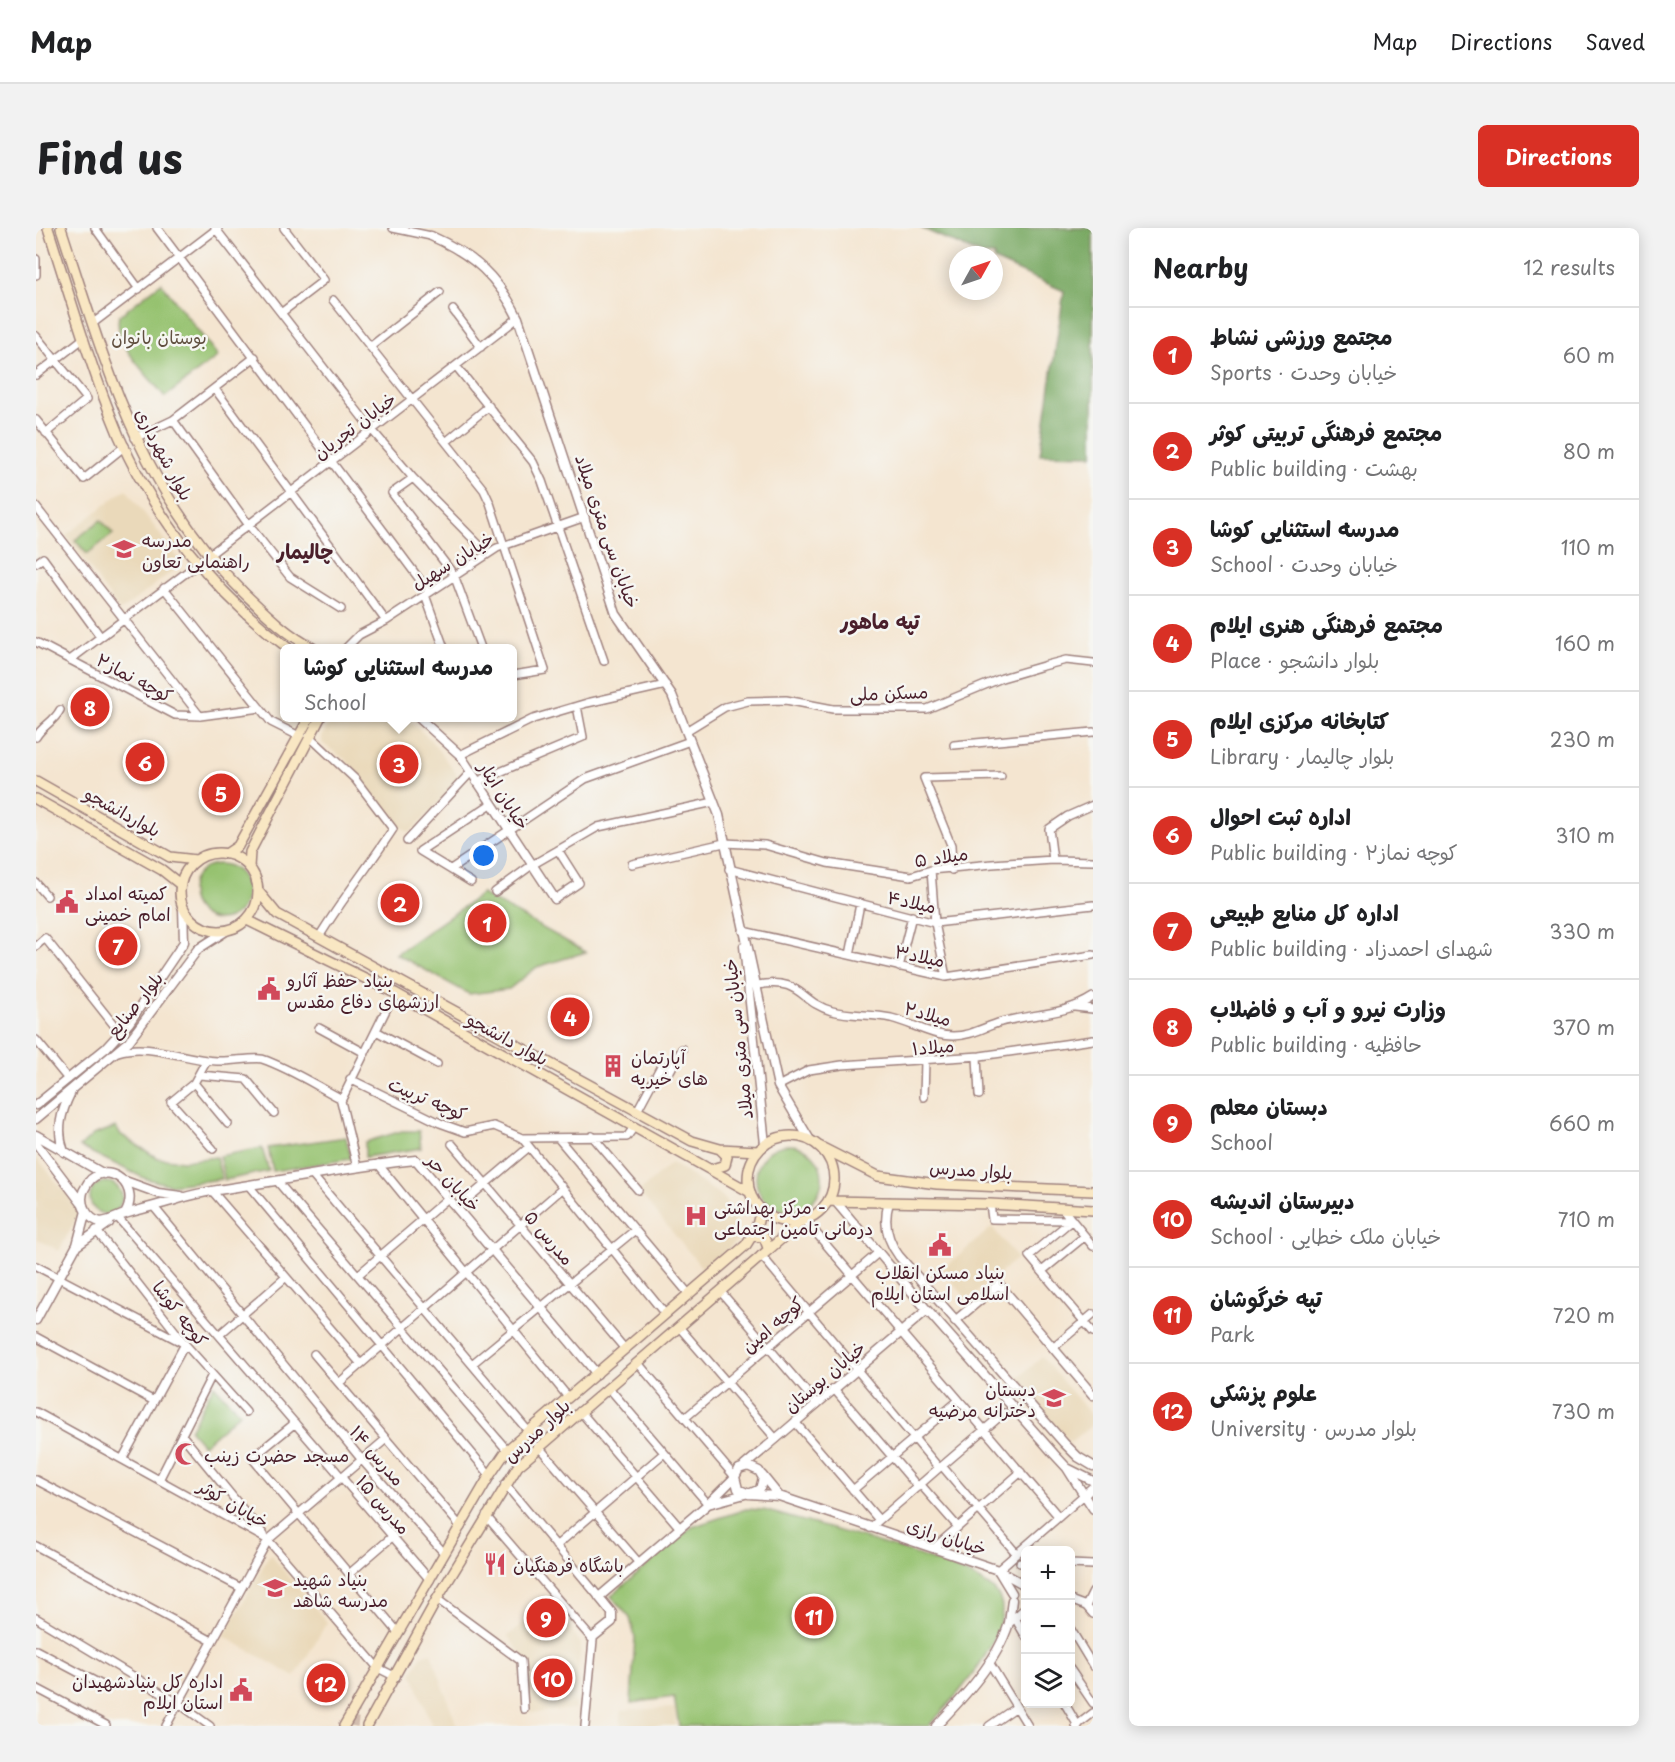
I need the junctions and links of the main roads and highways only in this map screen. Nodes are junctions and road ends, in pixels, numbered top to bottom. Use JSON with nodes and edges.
{"nodes":[{"id":1,"x":48,"y":228,"type":"edge"},
{"id":2,"x":61,"y":228,"type":"edge"},
{"id":3,"x":209,"y":555,"type":"junction"},
{"id":4,"x":199,"y":562,"type":"junction"},
{"id":5,"x":283,"y":644,"type":"edge"},
{"id":6,"x":307,"y":644,"type":"edge"},
{"id":7,"x":308,"y":722,"type":"edge"},
{"id":8,"x":316,"y":722,"type":"edge"},
{"id":9,"x":304,"y":736,"type":"junction"},
{"id":10,"x":36,"y":781,"type":"edge"},
{"id":11,"x":36,"y":799,"type":"edge"},
{"id":12,"x":226,"y":854,"type":"junction"},
{"id":13,"x":196,"y":860,"type":"junction"},
{"id":14,"x":249,"y":867,"type":"junction"},
{"id":15,"x":181,"y":885,"type":"junction"},
{"id":16,"x":258,"y":892,"type":"junction"},
{"id":17,"x":247,"y":921,"type":"junction"},
{"id":18,"x":819,"y":1146,"type":"junction"},
{"id":19,"x":761,"y":1148,"type":"junction"},
{"id":20,"x":720,"y":1149,"type":"junction"},
{"id":21,"x":712,"y":1169,"type":"junction"},
{"id":22,"x":1038,"y":1190,"type":"junction"},
{"id":23,"x":1065,"y":1191,"type":"junction"},
{"id":24,"x":1093,"y":1191,"type":"edge"},
{"id":25,"x":750,"y":1192,"type":"junction"},
{"id":26,"x":832,"y":1202,"type":"junction"},
{"id":27,"x":1039,"y":1206,"type":"junction"},
{"id":28,"x":1062,"y":1208,"type":"junction"},
{"id":29,"x":761,"y":1209,"type":"junction"},
{"id":30,"x":1093,"y":1210,"type":"edge"},
{"id":31,"x":804,"y":1220,"type":"junction"},
{"id":32,"x":753,"y":1236,"type":"junction"},
{"id":33,"x":768,"y":1248,"type":"junction"},
{"id":34,"x":597,"y":1374,"type":"junction"},
{"id":35,"x":609,"y":1388,"type":"junction"},
{"id":36,"x":344,"y":1726,"type":"edge"},
{"id":37,"x":367,"y":1726,"type":"edge"}],
"edges":[{"from":1,"to":4,"type":"main road"},
{"from":2,"to":3,"type":"main road","name":"بلوار شهرداری"},
{"from":3,"to":4,"type":"main road"},
{"from":3,"to":6,"type":"main road","name":"بلوار شهرداری"},
{"from":4,"to":5,"type":"main road"},
{"from":7,"to":9,"type":"main road"},
{"from":8,"to":9,"type":"main road"},
{"from":9,"to":12,"type":"main road"},
{"from":9,"to":14,"type":"main road"},
{"from":10,"to":13,"type":"main road","name":"بلواردانشجو"},
{"from":11,"to":15,"type":"main road","name":"بلواردانشجو"},
{"from":12,"to":13,"type":"main road"},
{"from":12,"to":14,"type":"main road"},
{"from":13,"to":15,"type":"main road"},
{"from":14,"to":16,"type":"main road"},
{"from":15,"to":17,"type":"main road"},
{"from":16,"to":17,"type":"main road"},
{"from":16,"to":20,"type":"main road","name":"بلوار دانشجو"},
{"from":17,"to":21,"type":"main road","name":"بلوار دانشجو"},
{"from":18,"to":19,"type":"main road"},
{"from":18,"to":22,"type":"main road","name":"بلوار مدرس"},
{"from":18,"to":26,"type":"main road"},
{"from":19,"to":20,"type":"main road","name":"بلوار دانشجو"},
{"from":19,"to":25,"type":"main road"},
{"from":20,"to":21,"type":"main road"},
{"from":21,"to":25,"type":"main road","name":"بلوار دانشجو"},
{"from":22,"to":23,"type":"main road","name":"بلوار مدرس"},
{"from":22,"to":27,"type":"main road"},
{"from":23,"to":24,"type":"main road","name":"بلوار مدرس"},
{"from":23,"to":28,"type":"main road"},
{"from":25,"to":29,"type":"main road"},
{"from":26,"to":27,"type":"main road","name":"بلوار مدرس"},
{"from":26,"to":31,"type":"main road"},
{"from":27,"to":28,"type":"main road","name":"بلوار مدرس"},
{"from":28,"to":30,"type":"main road","name":"بلوار مدرس"},
{"from":29,"to":31,"type":"main road"},
{"from":29,"to":32,"type":"main road","name":"بلوار مدرس"},
{"from":31,"to":33,"type":"main road","name":"بلوار مدرس"},
{"from":32,"to":33,"type":"main road"},
{"from":32,"to":34,"type":"main road","name":"بلوار مدرس"},
{"from":33,"to":35,"type":"main road","name":"بلوار مدرس"},
{"from":34,"to":35,"type":"main road"},
{"from":34,"to":36,"type":"main road","name":"بلوار مدرس"},
{"from":35,"to":37,"type":"main road","name":"بلوار مدرس"}]}
